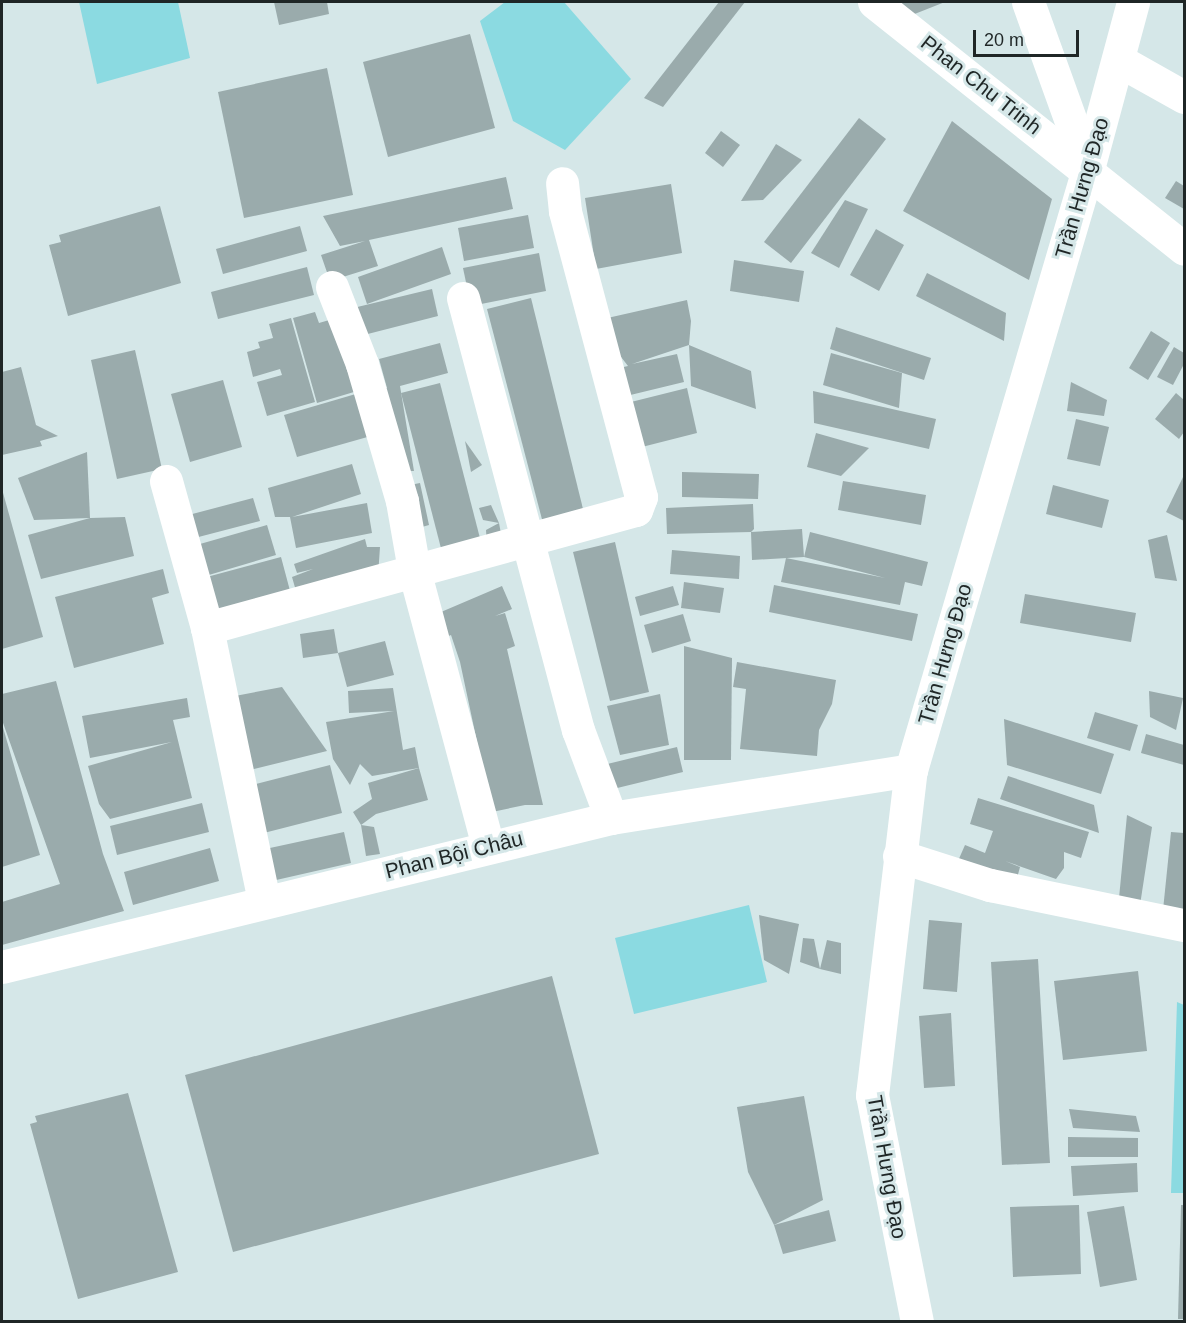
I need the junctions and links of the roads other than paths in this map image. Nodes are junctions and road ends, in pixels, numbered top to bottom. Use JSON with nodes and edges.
{"nodes":[{"id":1,"x":874,"y":2,"type":"edge"},
{"id":2,"x":1028,"y":2,"type":"edge"},
{"id":3,"x":1132,"y":2,"type":"edge"},
{"id":4,"x":1118,"y":60,"type":"junction"},
{"id":5,"x":1185,"y":97,"type":"edge"},
{"id":6,"x":1088,"y":169,"type":"junction"},
{"id":7,"x":562,"y":183,"type":"dead end"},
{"id":8,"x":1185,"y":249,"type":"edge"},
{"id":9,"x":332,"y":287,"type":"dead end"},
{"id":10,"x":464,"y":298,"type":"dead end"},
{"id":11,"x":166,"y":481,"type":"dead end"},
{"id":12,"x":526,"y":540,"type":"junction"},
{"id":13,"x":414,"y":570,"type":"junction"},
{"id":14,"x":207,"y":628,"type":"junction"},
{"id":15,"x":911,"y":770,"type":"junction"},
{"id":16,"x":610,"y":818,"type":"junction"},
{"id":17,"x":488,"y":847,"type":"junction"},
{"id":18,"x":899,"y":856,"type":"junction"},
{"id":19,"x":264,"y":901,"type":"junction"},
{"id":20,"x":1185,"y":925,"type":"edge"},
{"id":21,"x":2,"y":967,"type":"edge"},
{"id":22,"x":917,"y":1322,"type":"edge"}],
"edges":[{"from":1,"to":6,"type":"street","name":"Phan Chu Trinh"},
{"from":2,"to":6,"type":"street"},
{"from":3,"to":4,"type":"street","name":"Trần Hưng Đạo"},
{"from":4,"to":5,"type":"street"},
{"from":4,"to":6,"type":"street","name":"Trần Hưng Đạo"},
{"from":6,"to":8,"type":"street","name":"Phan Chu Trinh"},
{"from":6,"to":15,"type":"street","name":"Trần Hưng Đạo"},
{"from":7,"to":12,"type":"street"},
{"from":9,"to":13,"type":"street"},
{"from":10,"to":12,"type":"street"},
{"from":11,"to":14,"type":"street"},
{"from":12,"to":13,"type":"street"},
{"from":12,"to":16,"type":"street"},
{"from":13,"to":14,"type":"street"},
{"from":13,"to":17,"type":"street"},
{"from":14,"to":19,"type":"street"},
{"from":15,"to":16,"type":"street","name":"Phan Bội Châu"},
{"from":15,"to":18,"type":"street","name":"Trần Hưng Đạo"},
{"from":16,"to":17,"type":"street","name":"Phan Bội Châu"},
{"from":17,"to":19,"type":"street","name":"Phan Bội Châu"},
{"from":18,"to":20,"type":"street"},
{"from":18,"to":22,"type":"street","name":"Trần Hưng Đạo"},
{"from":19,"to":21,"type":"street","name":"Phan Bội Châu"}]}
